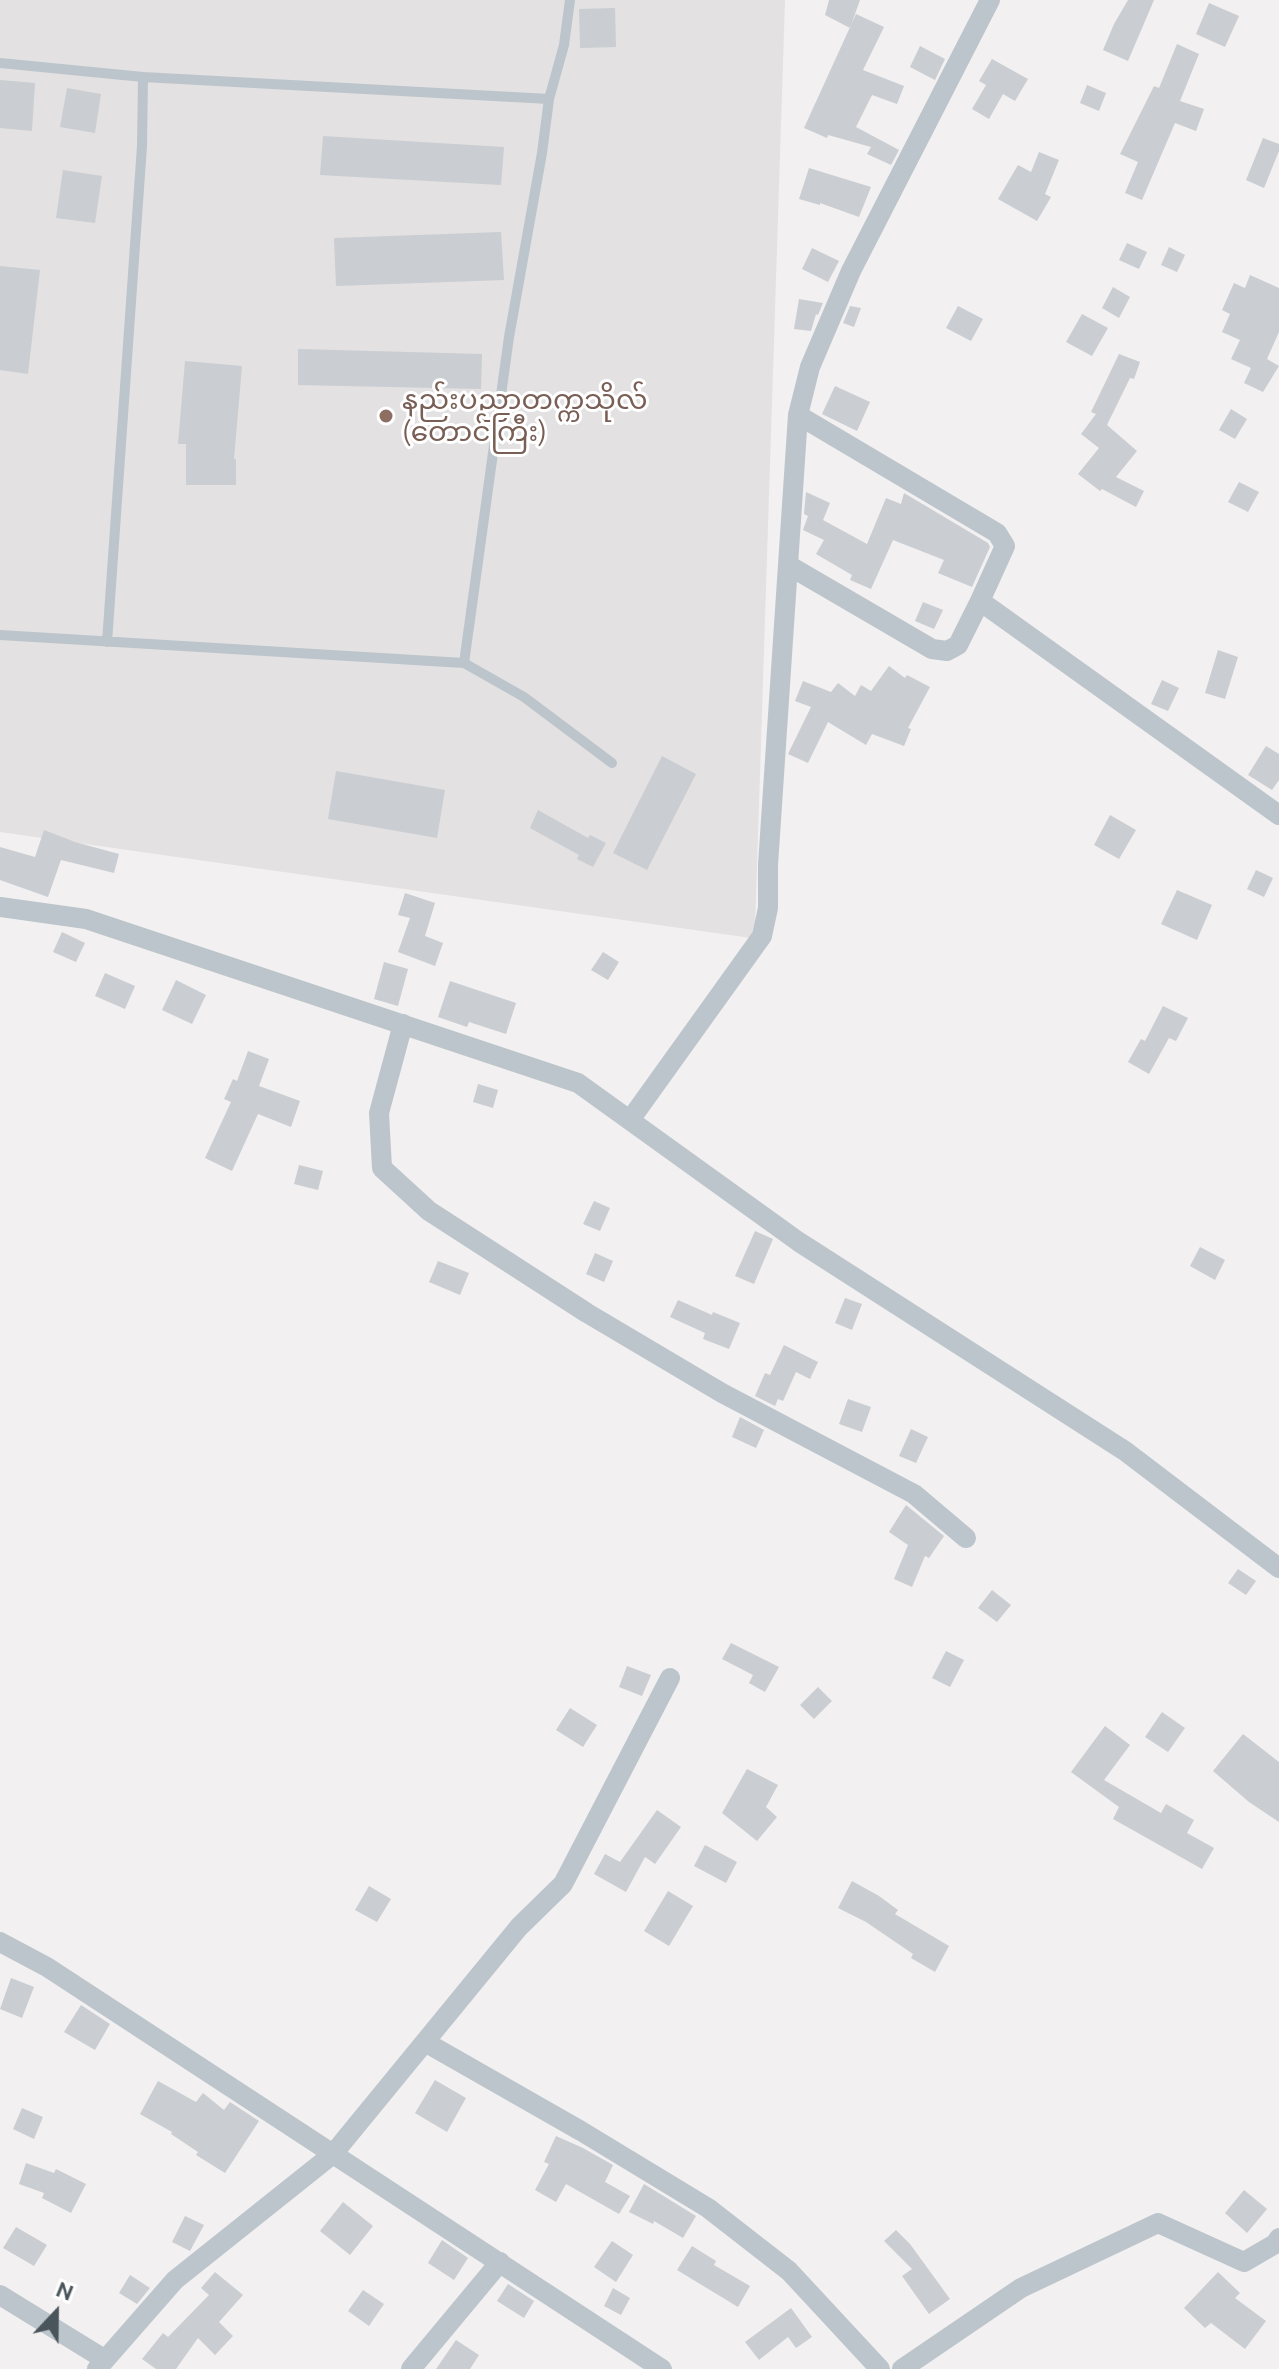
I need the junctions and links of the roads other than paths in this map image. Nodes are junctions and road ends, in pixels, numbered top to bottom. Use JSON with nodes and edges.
{"nodes":[{"id":1,"x":570,"y":0,"type":"edge"},
{"id":2,"x":990,"y":0,"type":"edge"},
{"id":3,"x":0,"y":63,"type":"edge"},
{"id":4,"x":143,"y":77,"type":"junction"},
{"id":5,"x":549,"y":99,"type":"junction"},
{"id":6,"x":798,"y":415,"type":"junction"},
{"id":7,"x":788,"y":565,"type":"junction"},
{"id":8,"x":980,"y":601,"type":"junction"},
{"id":9,"x":0,"y":635,"type":"edge"},
{"id":10,"x":107,"y":642,"type":"junction"},
{"id":11,"x":464,"y":663,"type":"junction"},
{"id":12,"x":612,"y":763,"type":"dead end"},
{"id":13,"x":1279,"y":815,"type":"edge"},
{"id":14,"x":0,"y":907,"type":"edge"},
{"id":15,"x":403,"y":1024,"type":"junction"},
{"id":16,"x":630,"y":1120,"type":"junction"},
{"id":17,"x":966,"y":1538,"type":"dead end"},
{"id":18,"x":1279,"y":1568,"type":"edge"},
{"id":19,"x":670,"y":1678,"type":"dead end"},
{"id":20,"x":0,"y":1942,"type":"edge"},
{"id":21,"x":425,"y":2042,"type":"junction"},
{"id":22,"x":333,"y":2154,"type":"junction"},
{"id":23,"x":1279,"y":2238,"type":"edge"},
{"id":24,"x":500,"y":2262,"type":"junction"},
{"id":25,"x":0,"y":2295,"type":"edge"},
{"id":26,"x":641,"y":2354,"type":"junction"},
{"id":27,"x":101,"y":2364,"type":"edge"},
{"id":28,"x":411,"y":2369,"type":"edge"},
{"id":29,"x":625,"y":2369,"type":"edge"},
{"id":30,"x":662,"y":2369,"type":"edge"},
{"id":31,"x":880,"y":2369,"type":"edge"},
{"id":32,"x":902,"y":2369,"type":"edge"}],
"edges":[{"from":1,"to":5,"type":"lane"},
{"from":2,"to":6,"type":"street"},
{"from":3,"to":4,"type":"lane"},
{"from":4,"to":5,"type":"lane"},
{"from":4,"to":10,"type":"lane"},
{"from":5,"to":11,"type":"lane"},
{"from":6,"to":7,"type":"street"},
{"from":6,"to":8,"type":"street"},
{"from":7,"to":8,"type":"street"},
{"from":7,"to":16,"type":"street"},
{"from":8,"to":13,"type":"street"},
{"from":9,"to":10,"type":"lane"},
{"from":10,"to":11,"type":"lane"},
{"from":11,"to":12,"type":"lane"},
{"from":14,"to":15,"type":"street"},
{"from":15,"to":16,"type":"street"},
{"from":15,"to":17,"type":"street"},
{"from":16,"to":18,"type":"street"},
{"from":19,"to":21,"type":"street"},
{"from":20,"to":22,"type":"street"},
{"from":21,"to":22,"type":"street"},
{"from":21,"to":31,"type":"street"},
{"from":22,"to":24,"type":"street"},
{"from":22,"to":27,"type":"street"},
{"from":23,"to":32,"type":"street"},
{"from":24,"to":26,"type":"street"},
{"from":24,"to":28,"type":"street"},
{"from":25,"to":27,"type":"street"},
{"from":26,"to":29,"type":"street"},
{"from":26,"to":30,"type":"street"}]}
